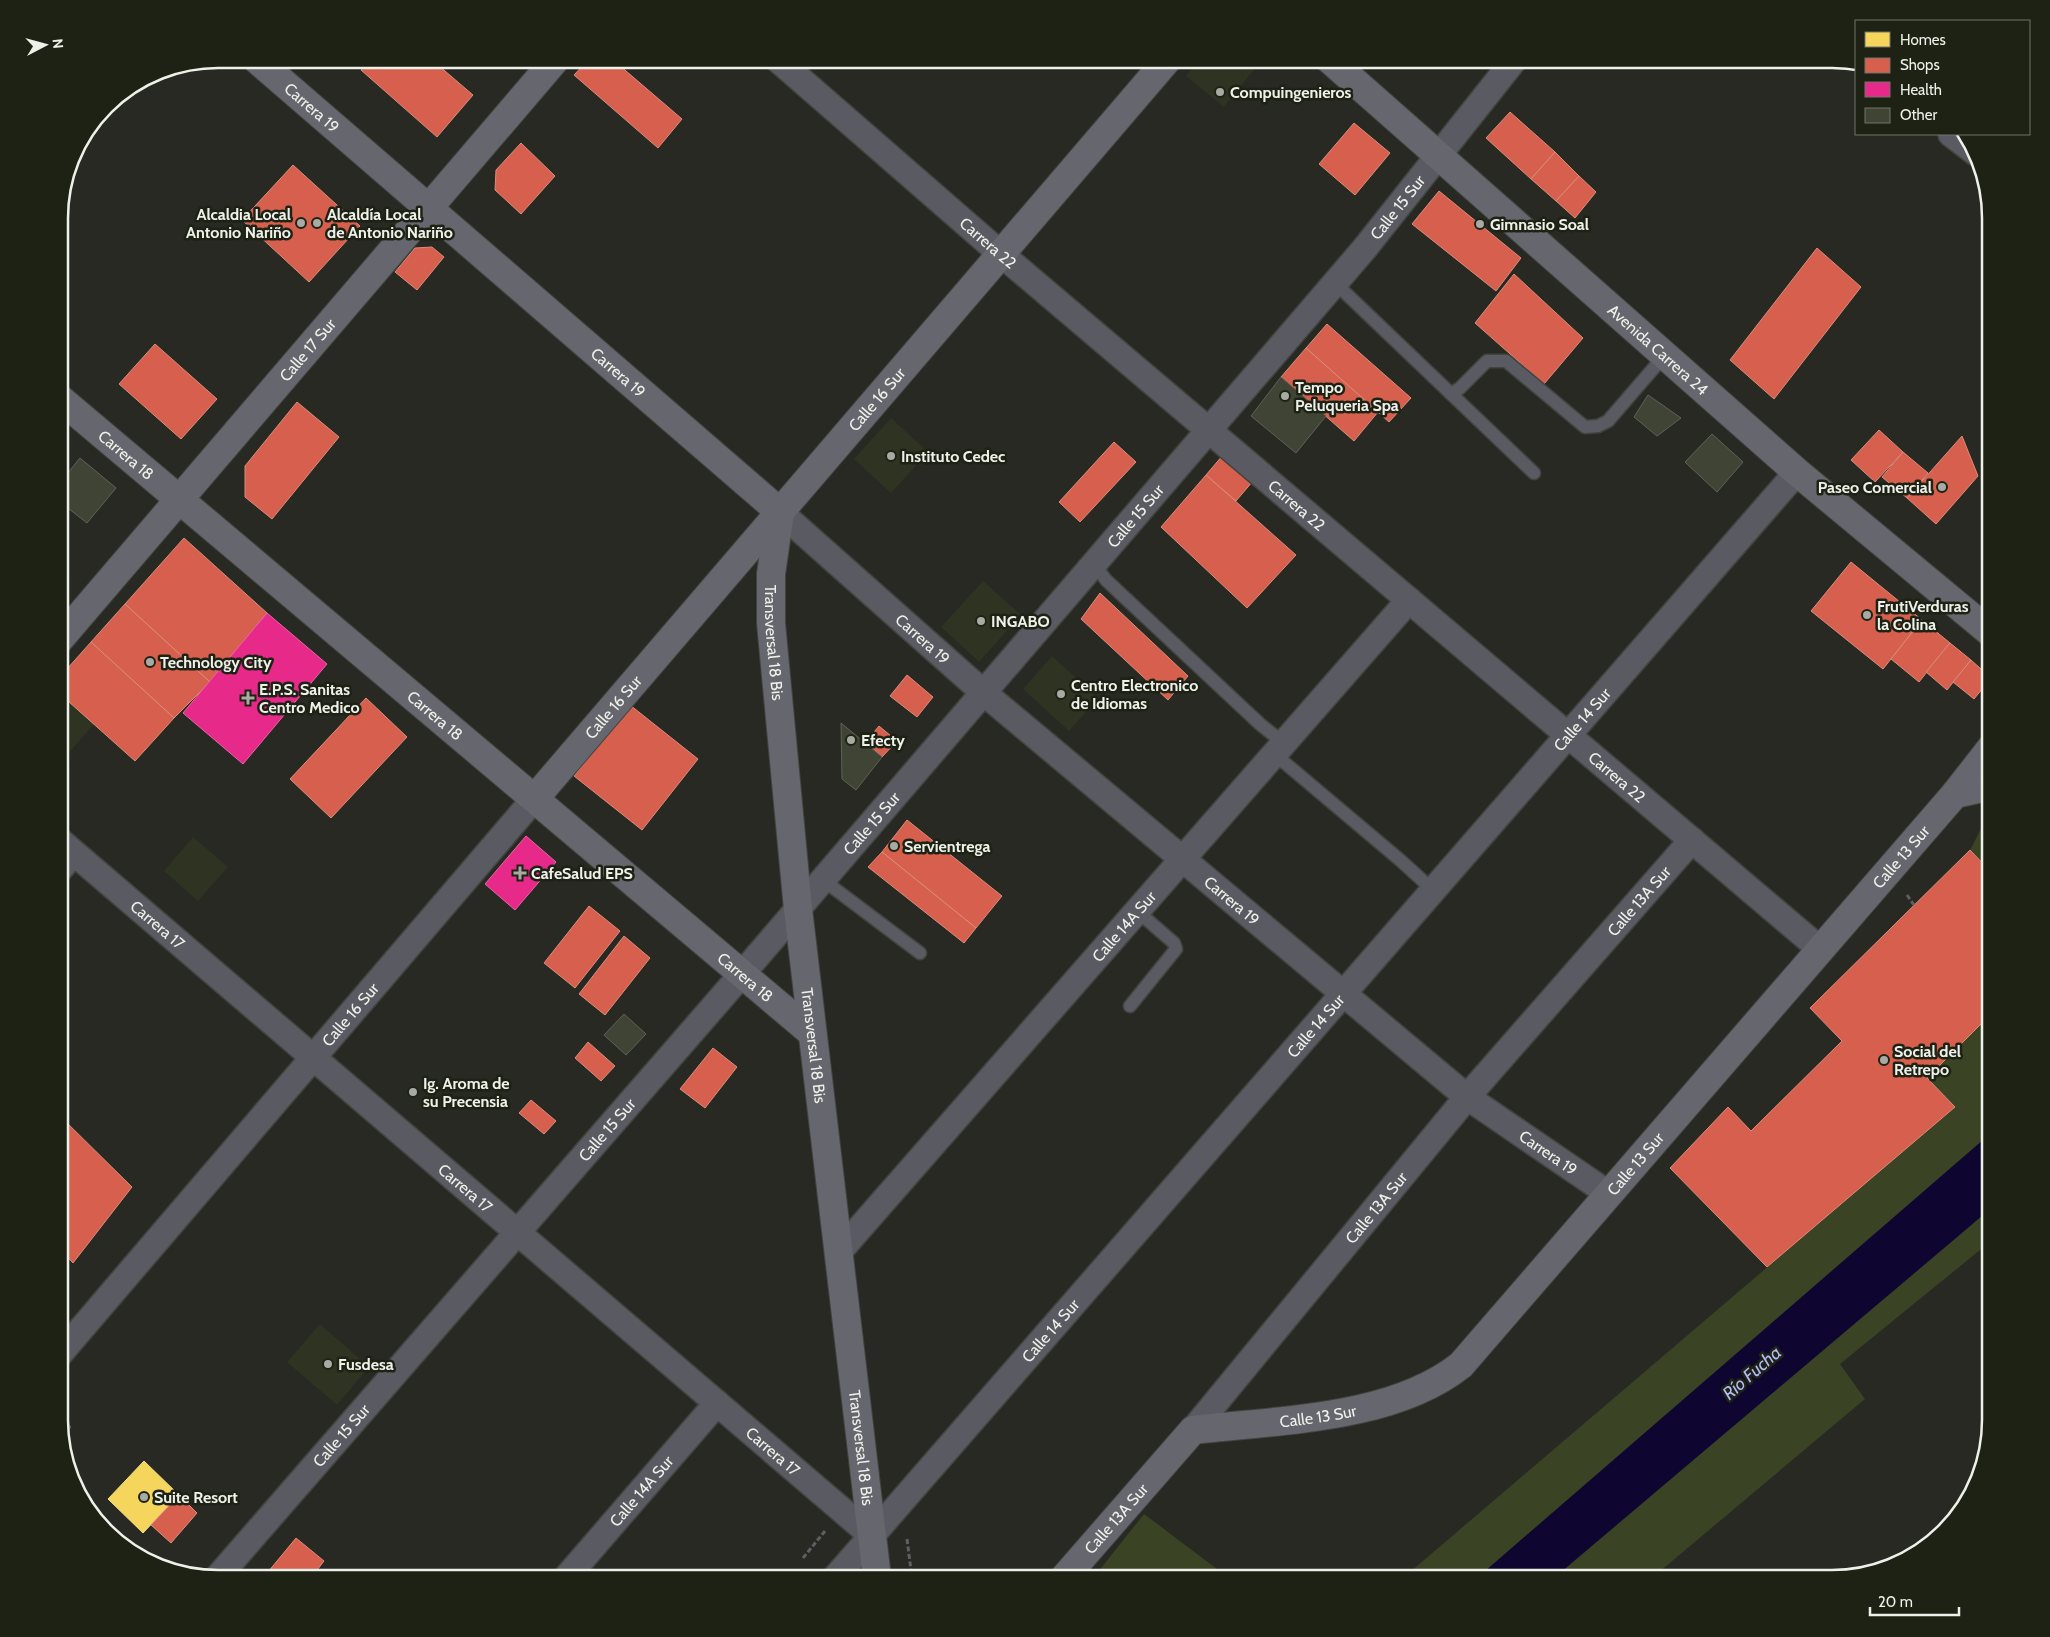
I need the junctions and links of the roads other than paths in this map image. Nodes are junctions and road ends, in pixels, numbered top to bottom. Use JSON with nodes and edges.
{"nodes":[{"id":1,"x":266,"y":68,"type":"edge"},
{"id":2,"x":548,"y":68,"type":"edge"},
{"id":3,"x":787,"y":68,"type":"edge"},
{"id":4,"x":1160,"y":68,"type":"edge"},
{"id":5,"x":1339,"y":68,"type":"edge"},
{"id":6,"x":1508,"y":68,"type":"edge"},
{"id":7,"x":1439,"y":154,"type":"junction"},
{"id":8,"x":429,"y":210,"type":"junction"},
{"id":9,"x":1002,"y":254,"type":"junction"},
{"id":10,"x":1335,"y":283,"type":"junction"},
{"id":11,"x":1665,"y":355,"type":"junction"},
{"id":12,"x":1451,"y":394,"type":"junction"},
{"id":13,"x":68,"y":406,"type":"edge"},
{"id":14,"x":1210,"y":430,"type":"junction"},
{"id":15,"x":1797,"y":472,"type":"junction"},
{"id":16,"x":1534,"y":473,"type":"dead end"},
{"id":17,"x":180,"y":500,"type":"junction"},
{"id":18,"x":780,"y":512,"type":"junction"},
{"id":19,"x":1094,"y":564,"type":"junction"},
{"id":20,"x":1410,"y":600,"type":"junction"},
{"id":21,"x":1982,"y":626,"type":"edge"},
{"id":22,"x":68,"y":630,"type":"edge"},
{"id":23,"x":984,"y":693,"type":"junction"},
{"id":24,"x":1568,"y":735,"type":"junction"},
{"id":25,"x":1279,"y":749,"type":"junction"},
{"id":26,"x":1982,"y":760,"type":"edge"},
{"id":27,"x":1982,"y":788,"type":"edge"},
{"id":28,"x":1955,"y":794,"type":"junction"},
{"id":29,"x":535,"y":798,"type":"junction"},
{"id":30,"x":1692,"y":840,"type":"junction"},
{"id":31,"x":68,"y":848,"type":"edge"},
{"id":32,"x":79,"y":857,"type":"junction"},
{"id":33,"x":1183,"y":859,"type":"junction"},
{"id":34,"x":68,"y":870,"type":"edge"},
{"id":35,"x":823,"y":880,"type":"junction"},
{"id":36,"x":1432,"y":890,"type":"junction"},
{"id":37,"x":798,"y":909,"type":"junction"},
{"id":38,"x":1137,"y":911,"type":"junction"},
{"id":39,"x":1820,"y":949,"type":"junction"},
{"id":40,"x":920,"y":953,"type":"dead end"},
{"id":41,"x":742,"y":974,"type":"junction"},
{"id":42,"x":1343,"y":993,"type":"junction"},
{"id":43,"x":1130,"y":1006,"type":"dead end"},
{"id":44,"x":812,"y":1033,"type":"junction"},
{"id":45,"x":314,"y":1058,"type":"junction"},
{"id":46,"x":1467,"y":1097,"type":"junction"},
{"id":47,"x":1609,"y":1194,"type":"junction"},
{"id":48,"x":518,"y":1232,"type":"junction"},
{"id":49,"x":838,"y":1253,"type":"junction"},
{"id":50,"x":68,"y":1345,"type":"edge"},
{"id":51,"x":717,"y":1403,"type":"junction"},
{"id":52,"x":1193,"y":1430,"type":"junction"},
{"id":53,"x":871,"y":1535,"type":"junction"},
{"id":54,"x":224,"y":1570,"type":"edge"},
{"id":55,"x":573,"y":1570,"type":"edge"},
{"id":56,"x":842,"y":1570,"type":"edge"},
{"id":57,"x":876,"y":1570,"type":"edge"},
{"id":58,"x":1071,"y":1570,"type":"edge"}],
"edges":[{"from":1,"to":8,"type":"main road","name":"Carrera 19"},
{"from":2,"to":8,"type":"main road","name":"Calle 17 Sur"},
{"from":3,"to":9,"type":"street","name":"Carrera 22"},
{"from":4,"to":9,"type":"main road","name":"Calle 16 Sur"},
{"from":5,"to":7,"type":"main road","name":"Avenida Carrera 24"},
{"from":6,"to":7,"type":"street","name":"Calle 15 Sur"},
{"from":7,"to":10,"type":"street","name":"Calle 15 Sur"},
{"from":7,"to":11,"type":"main road","name":"Avenida Carrera 24"},
{"from":8,"to":17,"type":"main road","name":"Calle 17 Sur"},
{"from":8,"to":18,"type":"main road","name":"Carrera 19"},
{"from":9,"to":14,"type":"street","name":"Carrera 22"},
{"from":9,"to":18,"type":"main road","name":"Calle 16 Sur"},
{"from":10,"to":12,"type":"lane"},
{"from":10,"to":14,"type":"street","name":"Calle 15 Sur"},
{"from":11,"to":12,"type":"lane"},
{"from":11,"to":15,"type":"main road","name":"Avenida Carrera 24"},
{"from":12,"to":16,"type":"lane"},
{"from":13,"to":17,"type":"main road","name":"Carrera 18"},
{"from":14,"to":19,"type":"street","name":"Calle 15 Sur"},
{"from":14,"to":20,"type":"street","name":"Carrera 22"},
{"from":15,"to":21,"type":"main road","name":"Avenida Carrera 24"},
{"from":15,"to":24,"type":"street","name":"Calle 14 Sur"},
{"from":17,"to":22,"type":"main road","name":"Calle 17 Sur"},
{"from":17,"to":29,"type":"main road","name":"Carrera 18"},
{"from":18,"to":23,"type":"street","name":"Carrera 19"},
{"from":18,"to":29,"type":"main road","name":"Calle 16 Sur"},
{"from":18,"to":37,"type":"main road","name":"Transversal 18 Bis"},
{"from":19,"to":23,"type":"street","name":"Calle 15 Sur"},
{"from":19,"to":25,"type":"lane"},
{"from":20,"to":24,"type":"street","name":"Carrera 22"},
{"from":20,"to":25,"type":"street","name":"Calle 14A Sur"},
{"from":23,"to":33,"type":"street","name":"Carrera 19"},
{"from":23,"to":35,"type":"street","name":"Calle 15 Sur"},
{"from":24,"to":30,"type":"street","name":"Carrera 22"},
{"from":24,"to":36,"type":"street","name":"Calle 14 Sur"},
{"from":25,"to":33,"type":"street","name":"Calle 14A Sur"},
{"from":25,"to":36,"type":"lane"},
{"from":26,"to":28,"type":"main road","name":"Calle 13 Sur"},
{"from":27,"to":28,"type":"main road"},
{"from":28,"to":39,"type":"main road","name":"Calle 13 Sur"},
{"from":29,"to":41,"type":"main road","name":"Carrera 18"},
{"from":29,"to":45,"type":"street","name":"Calle 16 Sur"},
{"from":30,"to":39,"type":"street","name":"Carrera 22"},
{"from":30,"to":46,"type":"street","name":"Calle 13A Sur"},
{"from":31,"to":32,"type":"street","name":"Carrera 17"},
{"from":32,"to":34,"type":"lane"},
{"from":32,"to":45,"type":"street","name":"Carrera 17"},
{"from":33,"to":38,"type":"street","name":"Calle 14A Sur"},
{"from":33,"to":42,"type":"street","name":"Carrera 19"},
{"from":35,"to":37,"type":"street","name":"Calle 15 Sur"},
{"from":35,"to":40,"type":"lane"},
{"from":36,"to":42,"type":"street","name":"Calle 14 Sur"},
{"from":37,"to":41,"type":"street","name":"Calle 15 Sur"},
{"from":37,"to":44,"type":"main road","name":"Transversal 18 Bis"},
{"from":38,"to":43,"type":"lane"},
{"from":38,"to":49,"type":"street","name":"Calle 14A Sur"},
{"from":39,"to":47,"type":"main road","name":"Calle 13 Sur"},
{"from":41,"to":44,"type":"main road","name":"Carrera 18"},
{"from":41,"to":48,"type":"street","name":"Calle 15 Sur"},
{"from":42,"to":46,"type":"street","name":"Carrera 19"},
{"from":42,"to":53,"type":"street","name":"Calle 14 Sur"},
{"from":44,"to":49,"type":"main road","name":"Transversal 18 Bis"},
{"from":45,"to":48,"type":"street","name":"Carrera 17"},
{"from":45,"to":50,"type":"street","name":"Calle 16 Sur"},
{"from":46,"to":47,"type":"street","name":"Carrera 19"},
{"from":46,"to":52,"type":"street","name":"Calle 13A Sur"},
{"from":47,"to":52,"type":"main road","name":"Calle 13 Sur"},
{"from":48,"to":51,"type":"street","name":"Carrera 17"},
{"from":48,"to":54,"type":"street","name":"Calle 15 Sur"},
{"from":49,"to":53,"type":"main road","name":"Transversal 18 Bis"},
{"from":51,"to":53,"type":"street","name":"Carrera 17"},
{"from":51,"to":55,"type":"street","name":"Calle 14A Sur"},
{"from":52,"to":58,"type":"main road","name":"Calle 13A Sur"},
{"from":53,"to":56,"type":"street","name":"Calle 14 Sur"},
{"from":53,"to":57,"type":"main road","name":"Transversal 18 Bis"}]}
